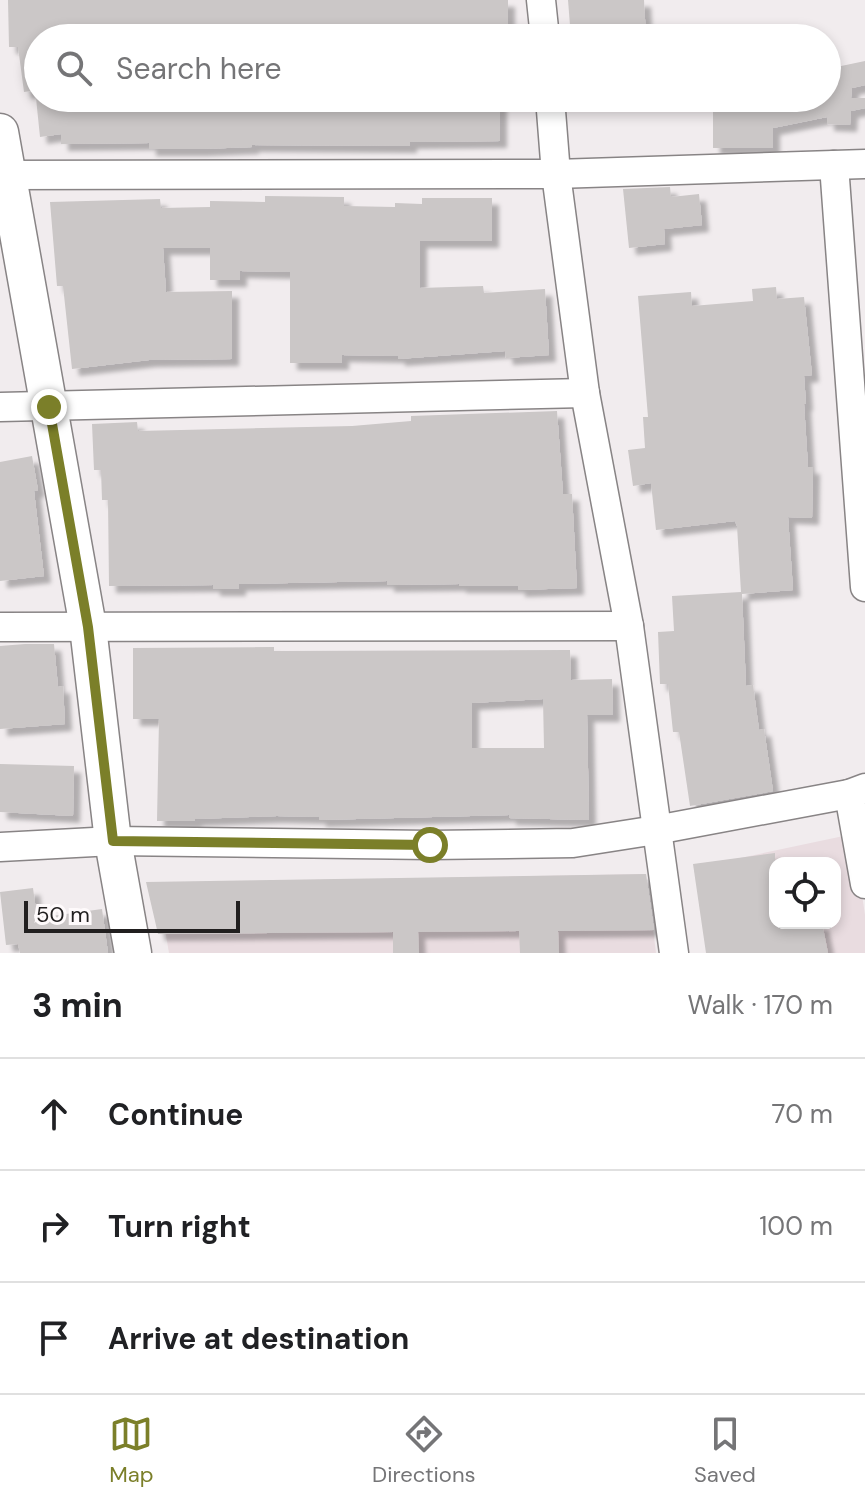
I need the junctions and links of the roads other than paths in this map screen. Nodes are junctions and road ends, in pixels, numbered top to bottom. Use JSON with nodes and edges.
{"nodes":[{"id":1,"x":541,"y":0,"type":"edge"},
{"id":2,"x":544,"y":24,"type":"edge"},
{"id":3,"x":551,"y":112,"type":"edge"},
{"id":4,"x":0,"y":132,"type":"edge"},
{"id":5,"x":865,"y":164,"type":"edge"},
{"id":6,"x":834,"y":165,"type":"junction"},
{"id":7,"x":556,"y":174,"type":"junction"},
{"id":8,"x":4,"y":175,"type":"edge"},
{"id":9,"x":585,"y":393,"type":"junction"},
{"id":10,"x":0,"y":407,"type":"edge"},
{"id":11,"x":49,"y":407,"type":"junction"},
{"id":12,"x":865,"y":587,"type":"edge"},
{"id":13,"x":629,"y":626,"type":"junction"},
{"id":14,"x":0,"y":627,"type":"edge"},
{"id":15,"x":88,"y":627,"type":"junction"},
{"id":16,"x":857,"y":791,"type":"edge"},
{"id":17,"x":656,"y":830,"type":"junction"},
{"id":18,"x":113,"y":841,"type":"junction"},
{"id":19,"x":0,"y":847,"type":"edge"},
{"id":20,"x":865,"y":884,"type":"edge"},
{"id":21,"x":133,"y":953,"type":"edge"},
{"id":22,"x":674,"y":953,"type":"edge"}],
"edges":[{"from":1,"to":2,"type":"street"},
{"from":3,"to":7,"type":"street"},
{"from":4,"to":8,"type":"street"},
{"from":5,"to":6,"type":"street"},
{"from":6,"to":7,"type":"street"},
{"from":6,"to":12,"type":"street"},
{"from":7,"to":8,"type":"street"},
{"from":7,"to":9,"type":"street"},
{"from":8,"to":11,"type":"street"},
{"from":9,"to":11,"type":"street"},
{"from":9,"to":13,"type":"street"},
{"from":10,"to":11,"type":"street"},
{"from":11,"to":15,"type":"street"},
{"from":13,"to":15,"type":"street"},
{"from":13,"to":17,"type":"street"},
{"from":14,"to":15,"type":"street"},
{"from":15,"to":18,"type":"street"},
{"from":16,"to":17,"type":"street"},
{"from":16,"to":20,"type":"street"},
{"from":17,"to":18,"type":"street"},
{"from":17,"to":22,"type":"street"},
{"from":18,"to":19,"type":"street"},
{"from":18,"to":21,"type":"street"}]}
